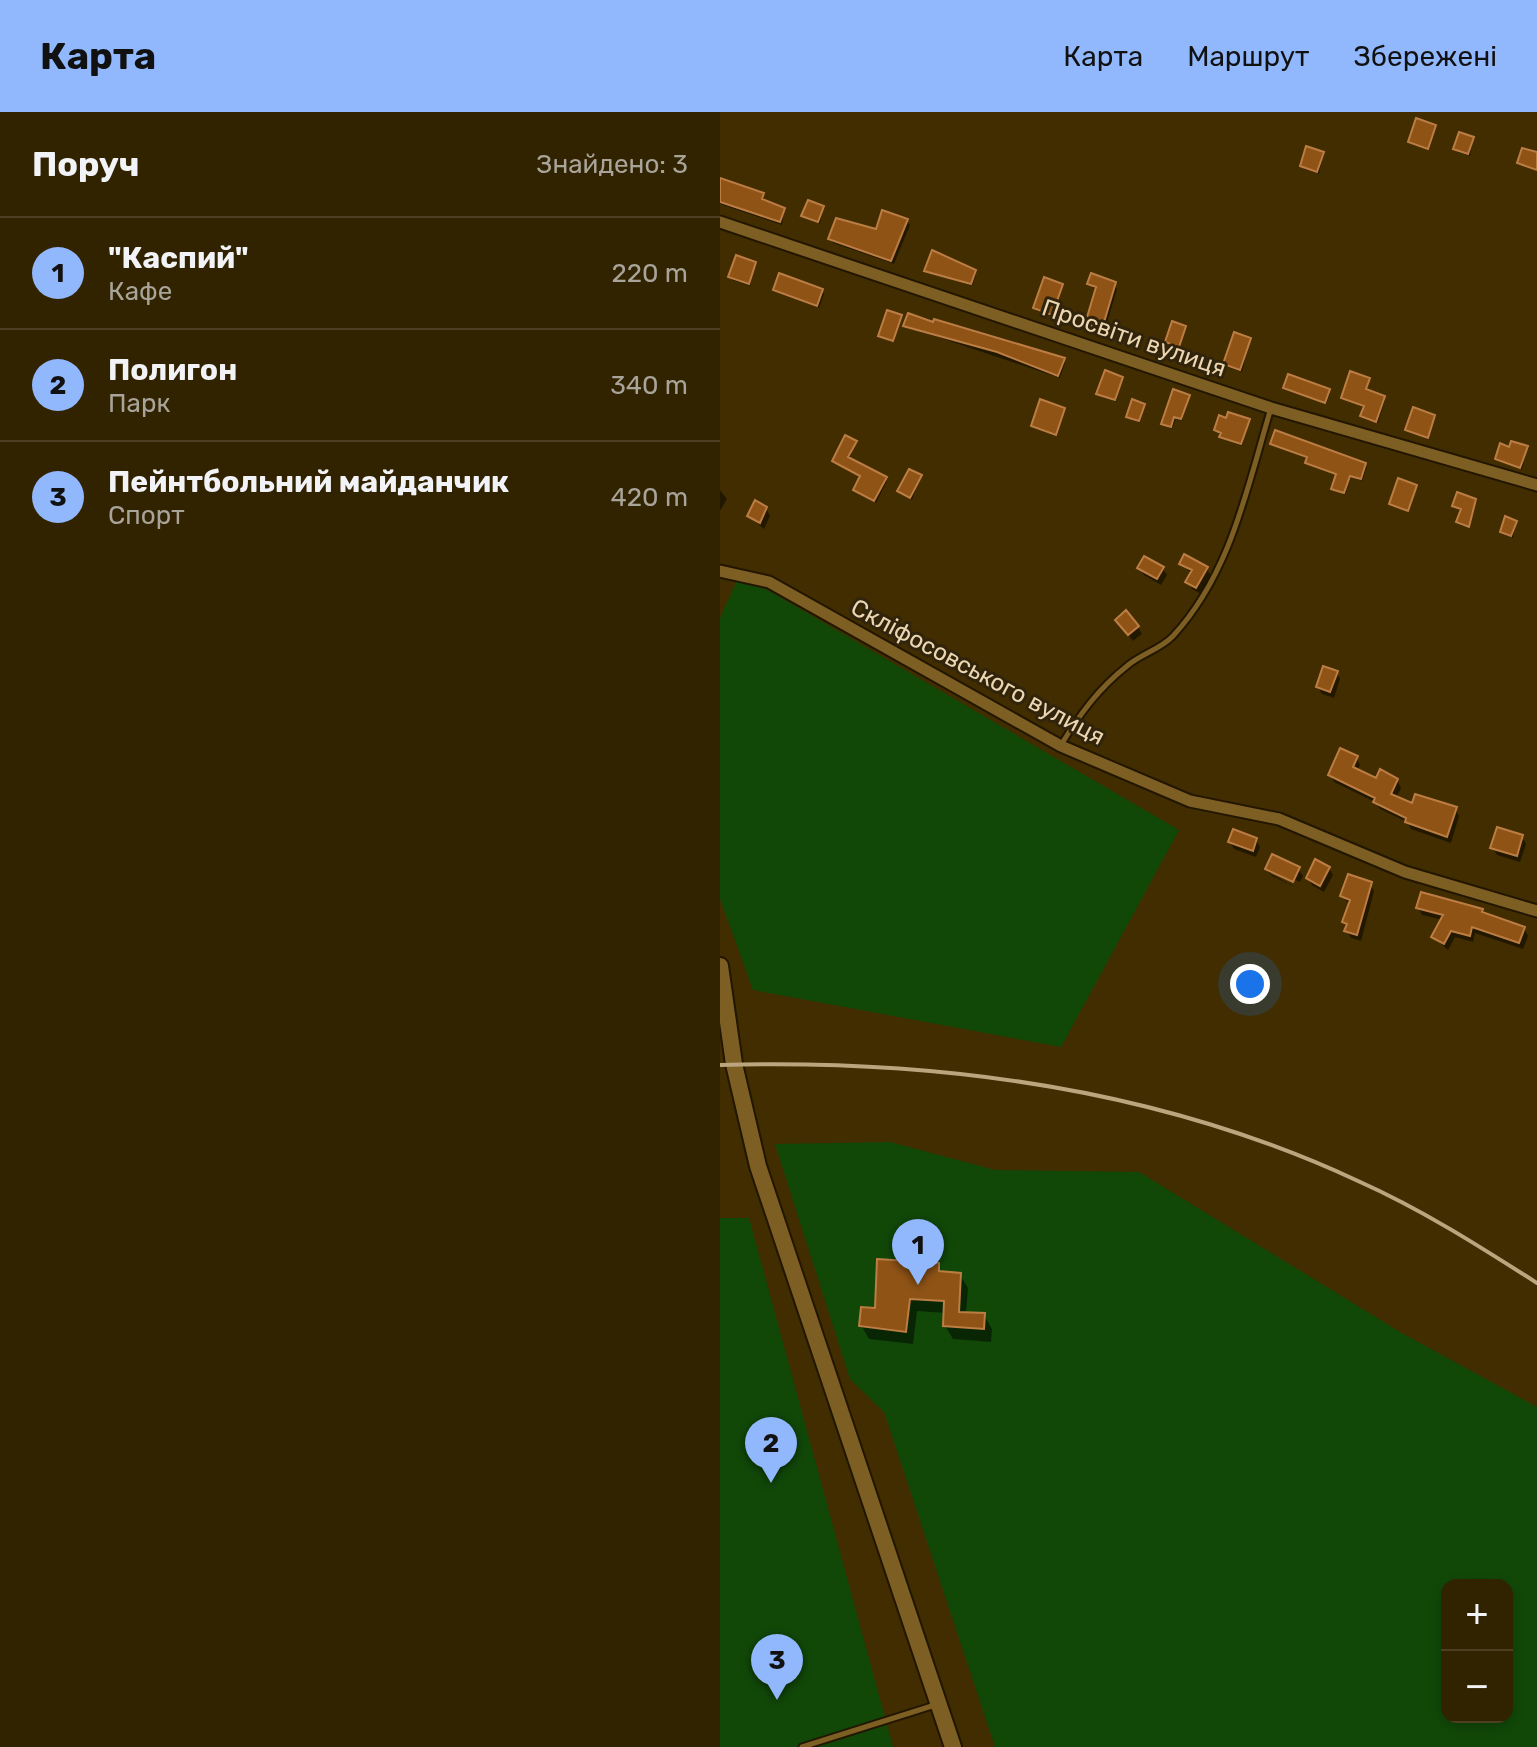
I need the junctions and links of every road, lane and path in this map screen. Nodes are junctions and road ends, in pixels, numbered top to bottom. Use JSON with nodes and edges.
{"nodes":[{"id":1,"x":720,"y":222,"type":"edge"},
{"id":2,"x":1271,"y":408,"type":"junction"},
{"id":3,"x":1537,"y":485,"type":"edge"},
{"id":4,"x":720,"y":571,"type":"edge"},
{"id":5,"x":1061,"y":746,"type":"junction"},
{"id":6,"x":1537,"y":911,"type":"edge"},
{"id":7,"x":721,"y":973,"type":"edge"},
{"id":8,"x":937,"y":1705,"type":"junction"},
{"id":9,"x":802,"y":1747,"type":"edge"},
{"id":10,"x":953,"y":1747,"type":"edge"}],
"edges":[{"from":1,"to":2,"type":"street","name":"Просвіти вулиця"},
{"from":2,"to":3,"type":"street","name":"Просвіти вулиця"},
{"from":2,"to":5,"type":"lane"},
{"from":4,"to":5,"type":"street","name":"Скліфосовського вулиця"},
{"from":5,"to":6,"type":"street","name":"Скліфосовського вулиця"},
{"from":7,"to":8,"type":"main road"},
{"from":8,"to":9,"type":"lane"},
{"from":8,"to":10,"type":"main road"}]}
